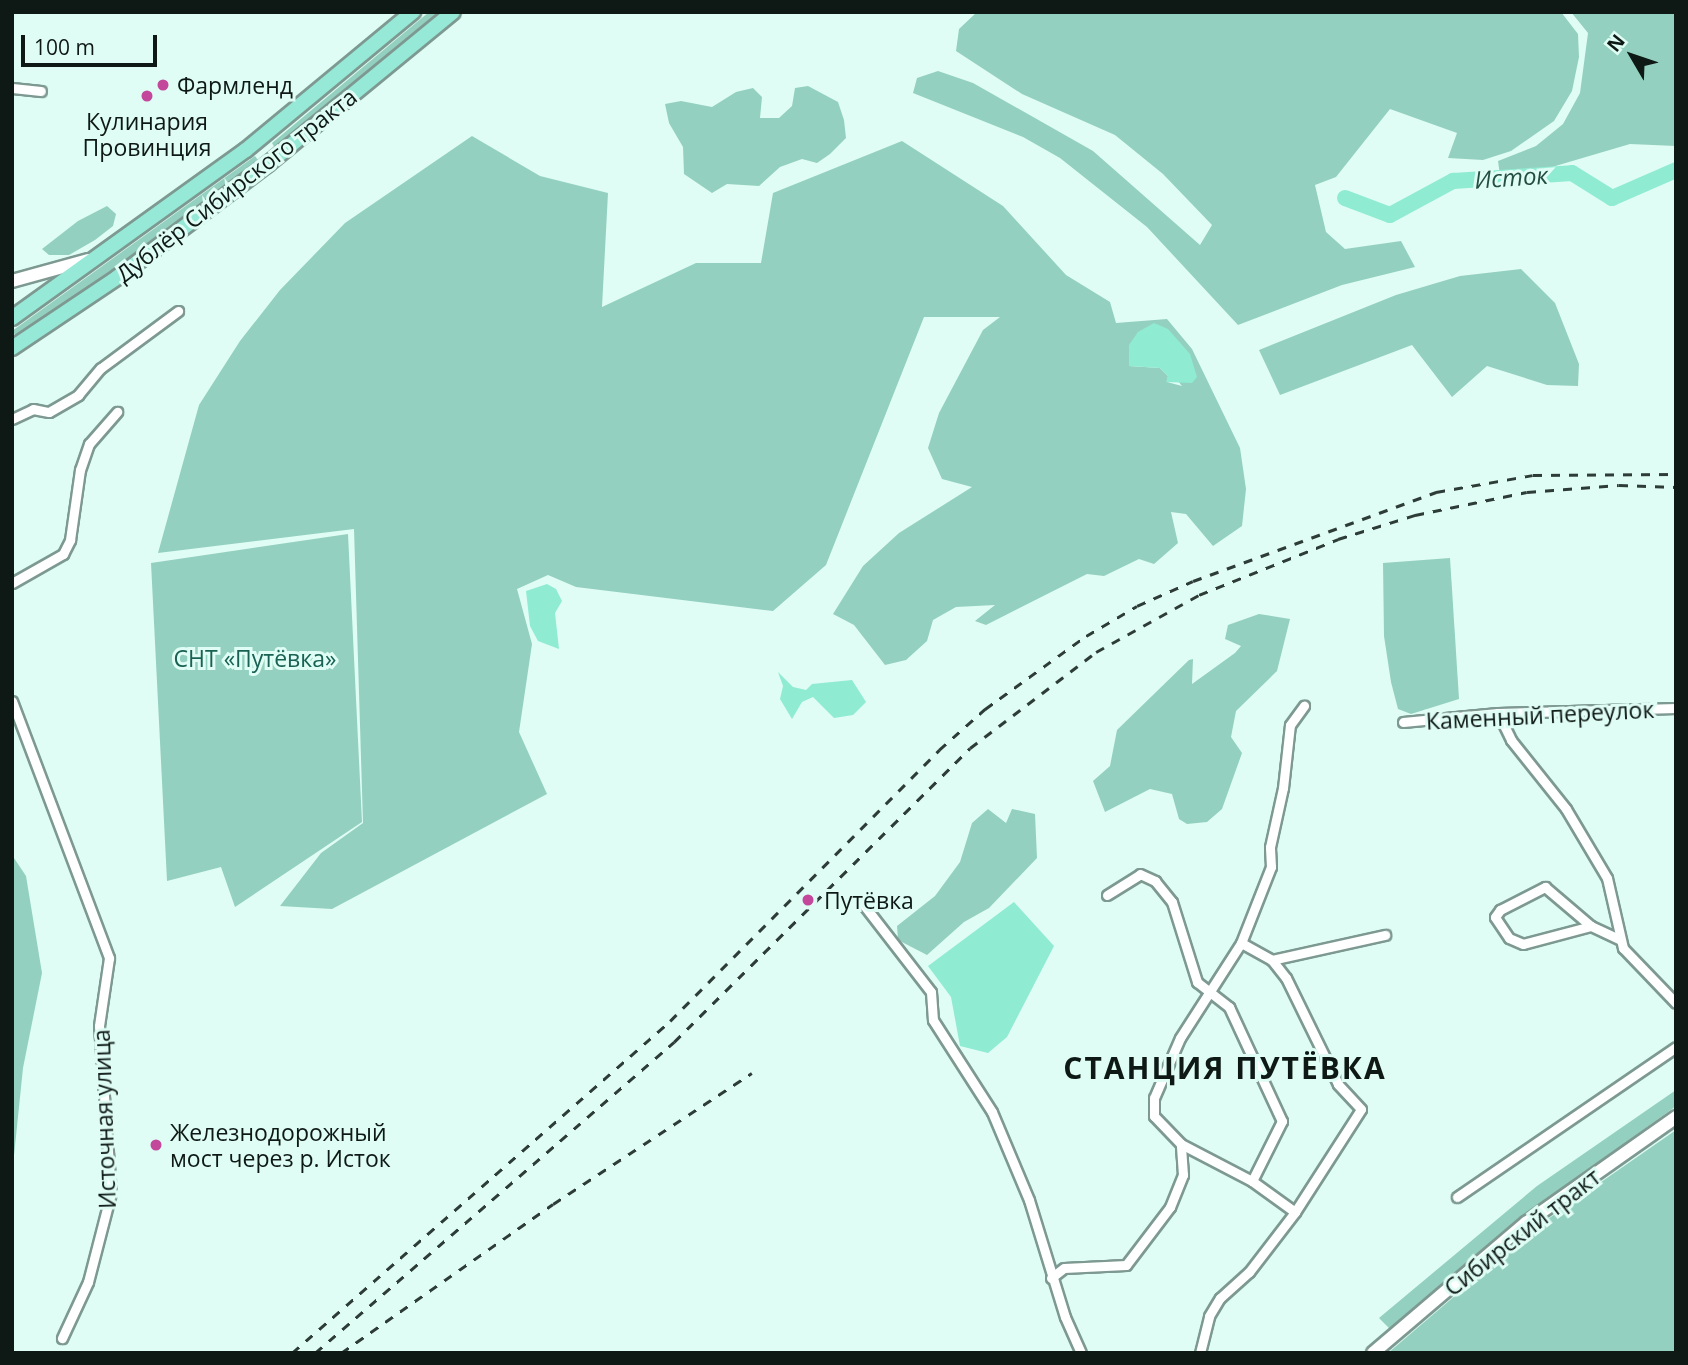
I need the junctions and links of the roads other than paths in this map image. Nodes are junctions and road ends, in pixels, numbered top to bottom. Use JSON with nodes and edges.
{"nodes":[{"id":1,"x":413,"y":12,"type":"edge"},
{"id":2,"x":453,"y":12,"type":"edge"},
{"id":3,"x":12,"y":88,"type":"edge"},
{"id":4,"x":41,"y":91,"type":"dead end"},
{"id":5,"x":101,"y":256,"type":"junction"},
{"id":6,"x":12,"y":281,"type":"edge"},
{"id":7,"x":178,"y":311,"type":"dead end"},
{"id":8,"x":12,"y":318,"type":"edge"},
{"id":9,"x":12,"y":348,"type":"edge"},
{"id":10,"x":117,"y":412,"type":"dead end"},
{"id":11,"x":12,"y":419,"type":"edge"},
{"id":12,"x":12,"y":583,"type":"edge"},
{"id":13,"x":12,"y":701,"type":"edge"},
{"id":14,"x":1304,"y":706,"type":"dead end"},
{"id":15,"x":1676,"y":708,"type":"edge"},
{"id":16,"x":1499,"y":713,"type":"junction"},
{"id":17,"x":1403,"y":722,"type":"dead end"},
{"id":18,"x":1107,"y":895,"type":"dead end"},
{"id":19,"x":863,"y":904,"type":"dead end"},
{"id":20,"x":1591,"y":926,"type":"junction"},
{"id":21,"x":1385,"y":935,"type":"dead end"},
{"id":22,"x":1619,"y":939,"type":"junction"},
{"id":23,"x":1241,"y":943,"type":"junction"},
{"id":24,"x":1272,"y":960,"type":"junction"},
{"id":25,"x":1210,"y":993,"type":"junction"},
{"id":26,"x":1676,"y":1003,"type":"edge"},
{"id":27,"x":1676,"y":1047,"type":"edge"},
{"id":28,"x":1676,"y":1117,"type":"edge"},
{"id":29,"x":1181,"y":1144,"type":"junction"},
{"id":30,"x":1252,"y":1181,"type":"junction"},
{"id":31,"x":1457,"y":1197,"type":"dead end"},
{"id":32,"x":1295,"y":1212,"type":"junction"},
{"id":33,"x":1051,"y":1278,"type":"junction"},
{"id":34,"x":62,"y":1338,"type":"dead end"},
{"id":35,"x":1081,"y":1353,"type":"edge"},
{"id":36,"x":1199,"y":1353,"type":"edge"},
{"id":37,"x":1374,"y":1353,"type":"edge"}],
"edges":[{"from":1,"to":5,"type":"main road","name":"Дублёр Сибирского тракта"},
{"from":2,"to":9,"type":"main road","name":"Дублёр Сибирского тракта"},
{"from":3,"to":4,"type":"street"},
{"from":5,"to":6,"type":"main road"},
{"from":5,"to":8,"type":"main road","name":"Дублёр Сибирского тракта"},
{"from":7,"to":11,"type":"street"},
{"from":10,"to":12,"type":"street"},
{"from":13,"to":34,"type":"street","name":"Источная улица"},
{"from":14,"to":23,"type":"street"},
{"from":15,"to":16,"type":"street","name":"Каменный переулок"},
{"from":16,"to":17,"type":"street","name":"Каменный переулок"},
{"from":16,"to":22,"type":"street"},
{"from":18,"to":25,"type":"street"},
{"from":19,"to":33,"type":"street"},
{"from":20,"to":20,"type":"street"},
{"from":20,"to":22,"type":"street"},
{"from":21,"to":24,"type":"street"},
{"from":22,"to":26,"type":"street"},
{"from":23,"to":24,"type":"street"},
{"from":23,"to":25,"type":"street"},
{"from":24,"to":32,"type":"street"},
{"from":25,"to":29,"type":"street"},
{"from":25,"to":30,"type":"street"},
{"from":27,"to":31,"type":"street"},
{"from":28,"to":37,"type":"main road","name":"Сибирский тракт"},
{"from":29,"to":30,"type":"street"},
{"from":29,"to":33,"type":"street"},
{"from":30,"to":32,"type":"street"},
{"from":32,"to":36,"type":"street"},
{"from":33,"to":35,"type":"street"}]}
